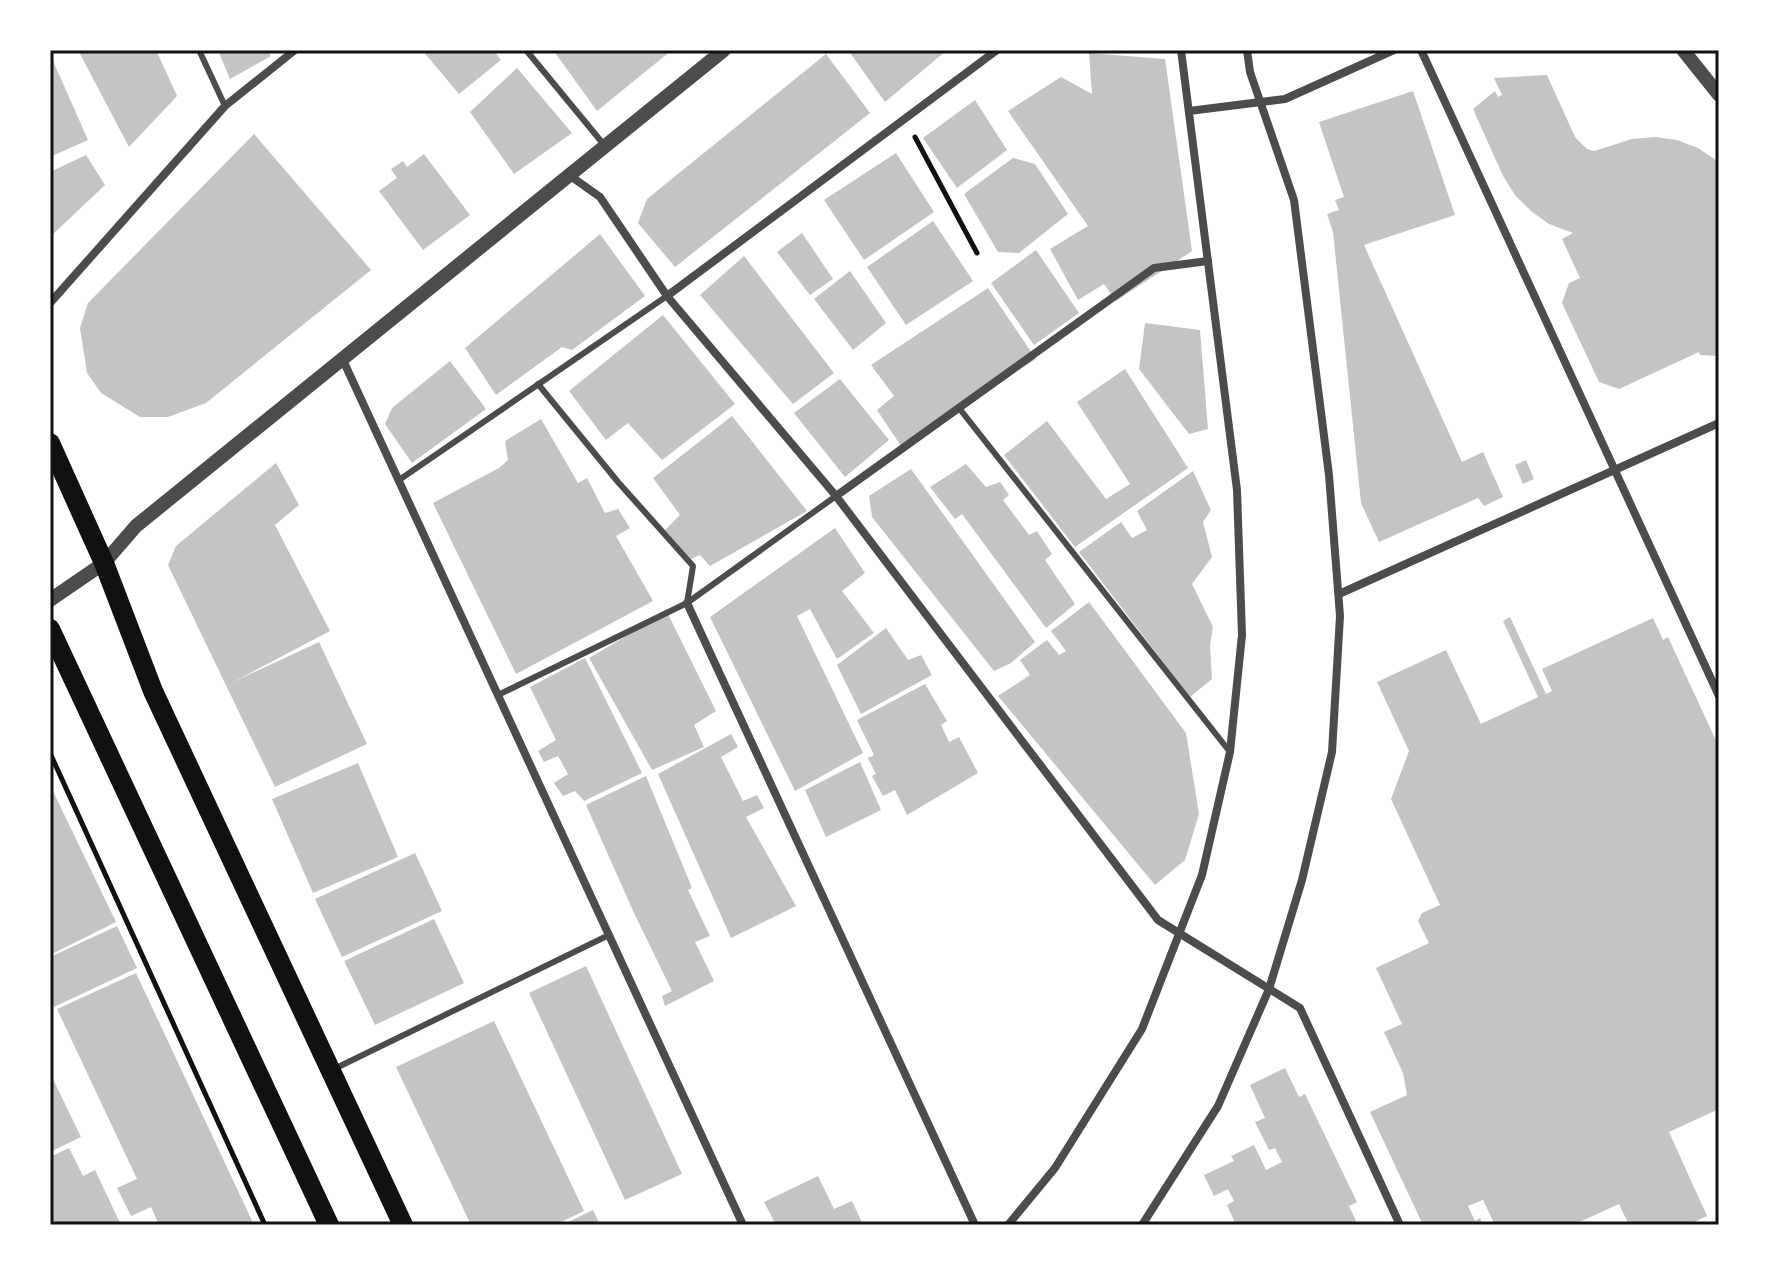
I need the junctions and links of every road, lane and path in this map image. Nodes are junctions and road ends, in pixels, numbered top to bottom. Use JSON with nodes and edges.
{"nodes":[{"id":1,"x":199,"y":50,"type":"edge"},
{"id":2,"x":295,"y":50,"type":"edge"},
{"id":3,"x":526,"y":50,"type":"edge"},
{"id":4,"x":724,"y":50,"type":"edge"},
{"id":5,"x":997,"y":50,"type":"edge"},
{"id":6,"x":1181,"y":50,"type":"edge"},
{"id":7,"x":1247,"y":50,"type":"edge"},
{"id":8,"x":1394,"y":50,"type":"edge"},
{"id":9,"x":1421,"y":50,"type":"edge"},
{"id":10,"x":1683,"y":50,"type":"edge"},
{"id":11,"x":1719,"y":95,"type":"edge"},
{"id":12,"x":1260,"y":102,"type":"junction"},
{"id":13,"x":225,"y":106,"type":"junction"},
{"id":14,"x":1189,"y":111,"type":"junction"},
{"id":15,"x":905,"y":119,"type":"junction"},
{"id":16,"x":605,"y":146,"type":"junction"},
{"id":17,"x":569,"y":175,"type":"junction"},
{"id":18,"x":977,"y":253,"type":"dead end"},
{"id":19,"x":1208,"y":261,"type":"junction"},
{"id":20,"x":667,"y":296,"type":"junction"},
{"id":21,"x":50,"y":303,"type":"edge"},
{"id":22,"x":342,"y":358,"type":"junction"},
{"id":23,"x":538,"y":384,"type":"junction"},
{"id":24,"x":959,"y":408,"type":"junction"},
{"id":25,"x":1719,"y":423,"type":"edge"},
{"id":26,"x":50,"y":443,"type":"edge"},
{"id":27,"x":1615,"y":470,"type":"junction"},
{"id":28,"x":399,"y":480,"type":"junction"},
{"id":29,"x":836,"y":496,"type":"junction"},
{"id":30,"x":104,"y":563,"type":"junction"},
{"id":31,"x":1339,"y":594,"type":"junction"},
{"id":32,"x":50,"y":600,"type":"edge"},
{"id":33,"x":687,"y":603,"type":"junction"},
{"id":34,"x":50,"y":629,"type":"edge"},
{"id":35,"x":498,"y":695,"type":"junction"},
{"id":36,"x":1719,"y":696,"type":"edge"},
{"id":37,"x":1230,"y":752,"type":"junction"},
{"id":38,"x":50,"y":753,"type":"edge"},
{"id":39,"x":1180,"y":934,"type":"junction"},
{"id":40,"x":609,"y":935,"type":"junction"},
{"id":41,"x":1269,"y":989,"type":"junction"},
{"id":42,"x":331,"y":1071,"type":"junction"},
{"id":43,"x":265,"y":1225,"type":"edge"},
{"id":44,"x":329,"y":1225,"type":"edge"},
{"id":45,"x":403,"y":1225,"type":"edge"},
{"id":46,"x":743,"y":1225,"type":"edge"},
{"id":47,"x":975,"y":1225,"type":"edge"},
{"id":48,"x":1008,"y":1225,"type":"edge"},
{"id":49,"x":1142,"y":1225,"type":"edge"},
{"id":50,"x":1400,"y":1225,"type":"edge"}],
"edges":[{"from":1,"to":13,"type":"lane"},
{"from":2,"to":13,"type":"street"},
{"from":3,"to":16,"type":"lane"},
{"from":4,"to":16,"type":"street"},
{"from":5,"to":15,"type":"street"},
{"from":6,"to":14,"type":"street"},
{"from":7,"to":12,"type":"street"},
{"from":8,"to":12,"type":"street"},
{"from":9,"to":27,"type":"street"},
{"from":10,"to":11,"type":"street"},
{"from":12,"to":14,"type":"street"},
{"from":12,"to":31,"type":"street"},
{"from":13,"to":21,"type":"street"},
{"from":14,"to":19,"type":"street"},
{"from":15,"to":18,"type":"path"},
{"from":15,"to":20,"type":"street"},
{"from":16,"to":17,"type":"street"},
{"from":17,"to":20,"type":"street"},
{"from":17,"to":22,"type":"street"},
{"from":19,"to":24,"type":"street"},
{"from":19,"to":37,"type":"street"},
{"from":20,"to":23,"type":"lane"},
{"from":20,"to":29,"type":"street"},
{"from":22,"to":28,"type":"street"},
{"from":22,"to":30,"type":"street"},
{"from":23,"to":28,"type":"lane"},
{"from":23,"to":33,"type":"lane"},
{"from":24,"to":29,"type":"street"},
{"from":24,"to":37,"type":"lane"},
{"from":25,"to":27,"type":"street"},
{"from":26,"to":30,"type":"main road"},
{"from":27,"to":31,"type":"street"},
{"from":27,"to":36,"type":"street"},
{"from":28,"to":35,"type":"street"},
{"from":29,"to":33,"type":"lane"},
{"from":29,"to":39,"type":"street"},
{"from":30,"to":32,"type":"street"},
{"from":30,"to":42,"type":"main road"},
{"from":31,"to":41,"type":"street"},
{"from":33,"to":35,"type":"lane"},
{"from":33,"to":47,"type":"street"},
{"from":34,"to":44,"type":"main road"},
{"from":35,"to":40,"type":"street"},
{"from":37,"to":39,"type":"street"},
{"from":38,"to":43,"type":"path"},
{"from":39,"to":41,"type":"street"},
{"from":39,"to":48,"type":"street"},
{"from":40,"to":42,"type":"lane"},
{"from":40,"to":46,"type":"street"},
{"from":41,"to":49,"type":"street"},
{"from":41,"to":50,"type":"street"},
{"from":42,"to":45,"type":"main road"}]}
